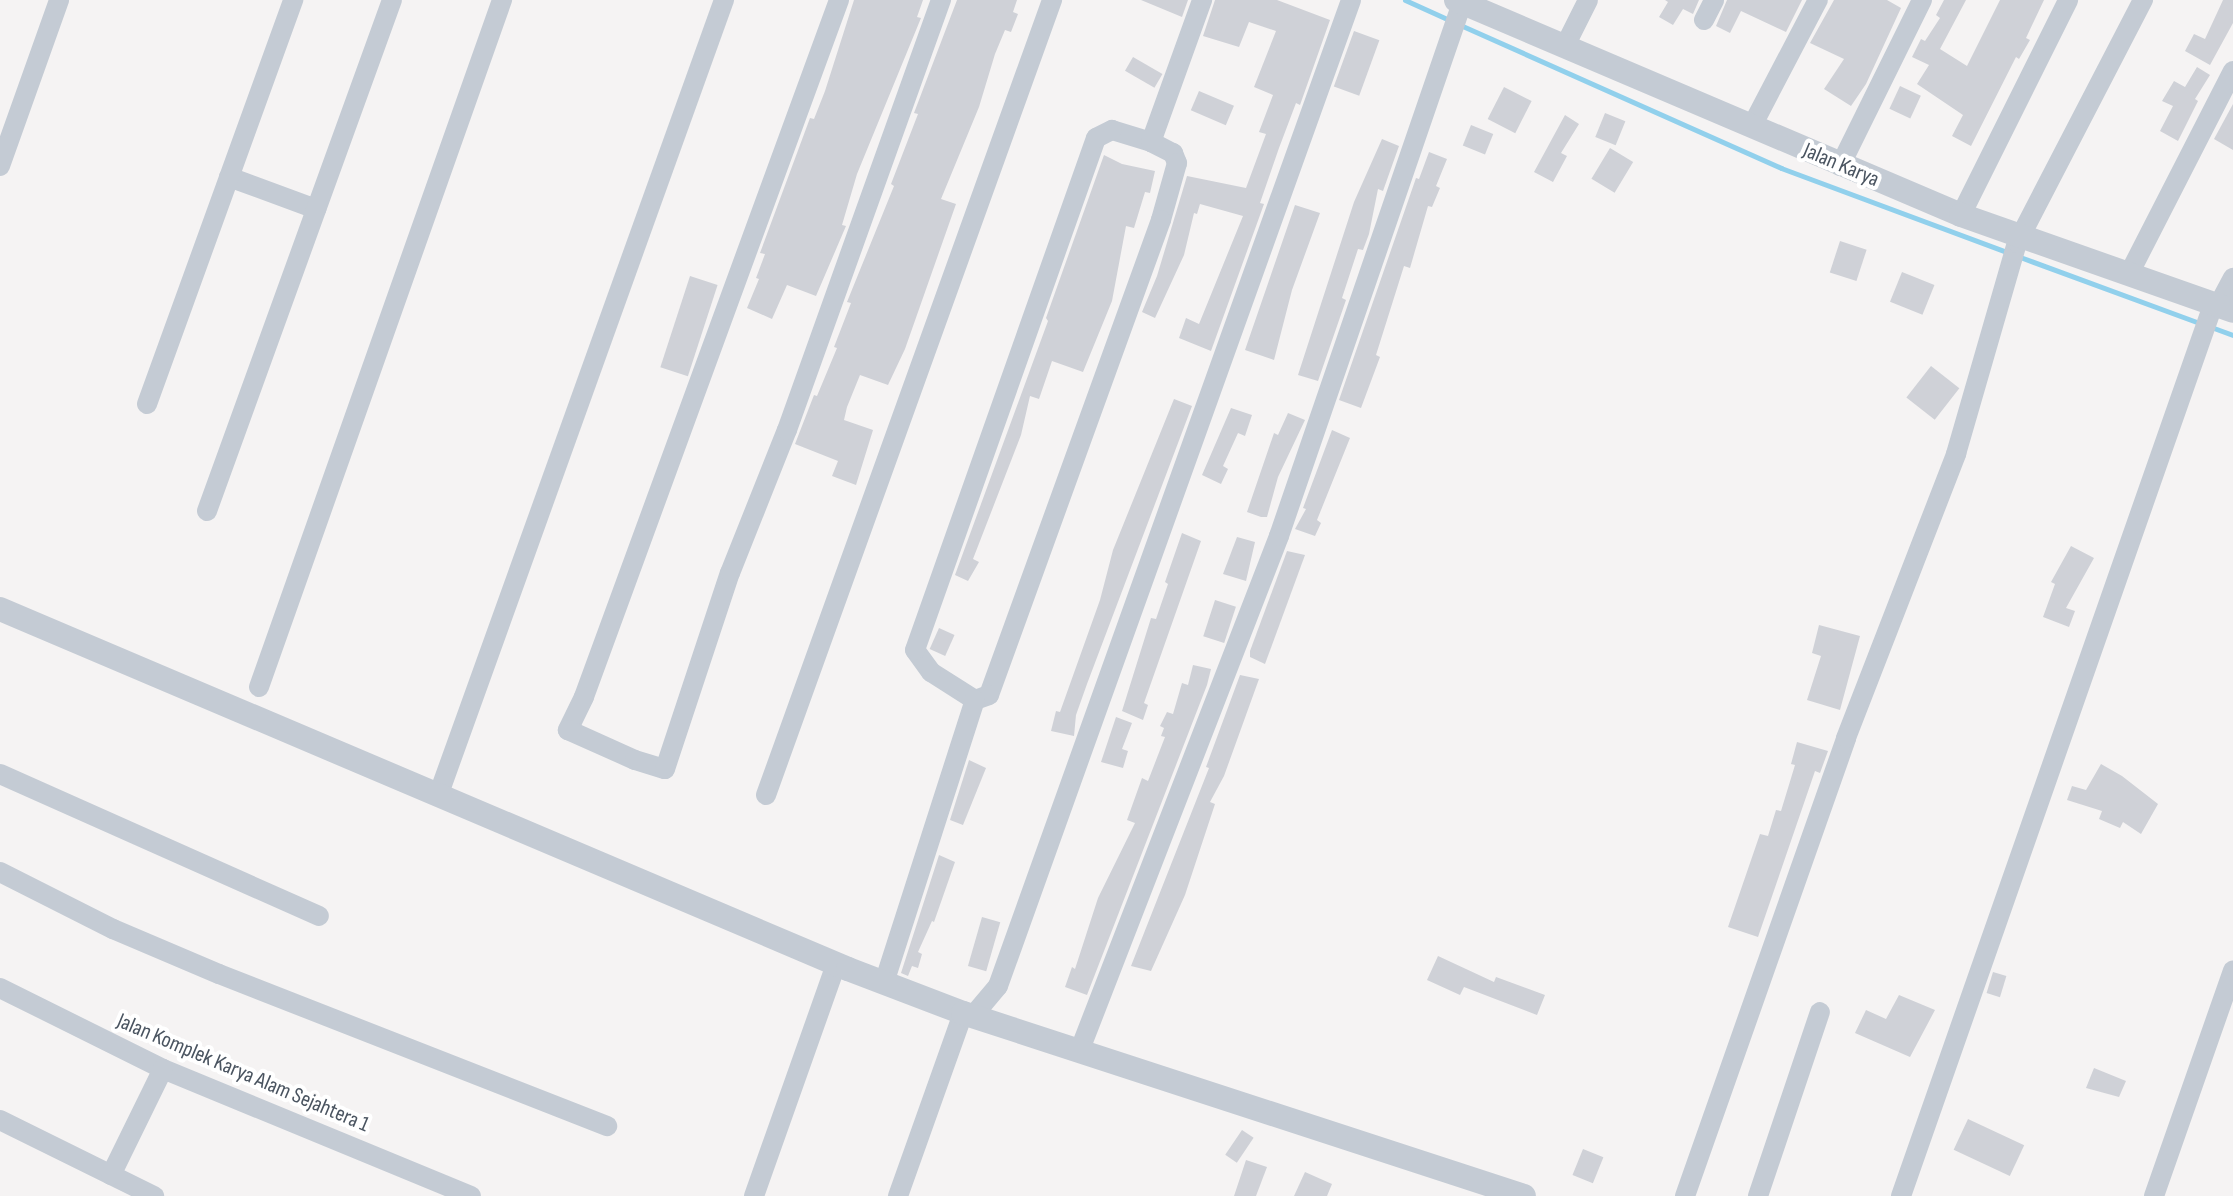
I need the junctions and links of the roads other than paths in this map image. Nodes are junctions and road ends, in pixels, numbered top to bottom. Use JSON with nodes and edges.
{"nodes":[{"id":1,"x":59,"y":0,"type":"edge"},
{"id":2,"x":293,"y":0,"type":"edge"},
{"id":3,"x":392,"y":0,"type":"edge"},
{"id":4,"x":502,"y":0,"type":"edge"},
{"id":5,"x":724,"y":0,"type":"edge"},
{"id":6,"x":839,"y":0,"type":"edge"},
{"id":7,"x":941,"y":0,"type":"edge"},
{"id":8,"x":1052,"y":0,"type":"edge"},
{"id":9,"x":1202,"y":0,"type":"edge"},
{"id":10,"x":1351,"y":0,"type":"edge"},
{"id":11,"x":1588,"y":0,"type":"edge"},
{"id":12,"x":1714,"y":0,"type":"edge"},
{"id":13,"x":1818,"y":0,"type":"edge"},
{"id":14,"x":1922,"y":0,"type":"edge"},
{"id":15,"x":2068,"y":0,"type":"edge"},
{"id":16,"x":2143,"y":0,"type":"edge"},
{"id":17,"x":1459,"y":5,"type":"edge"},
{"id":18,"x":1704,"y":20,"type":"dead end"},
{"id":19,"x":1565,"y":46,"type":"junction"},
{"id":20,"x":2233,"y":71,"type":"edge"},
{"id":21,"x":1752,"y":126,"type":"junction"},
{"id":22,"x":1151,"y":142,"type":"junction"},
{"id":23,"x":0,"y":166,"type":"edge"},
{"id":24,"x":1840,"y":166,"type":"junction"},
{"id":25,"x":229,"y":177,"type":"junction"},
{"id":26,"x":316,"y":209,"type":"junction"},
{"id":27,"x":1961,"y":215,"type":"junction"},
{"id":28,"x":2020,"y":240,"type":"junction"},
{"id":29,"x":2129,"y":274,"type":"junction"},
{"id":30,"x":2233,"y":278,"type":"edge"},
{"id":31,"x":2219,"y":309,"type":"edge"},
{"id":32,"x":147,"y":404,"type":"dead end"},
{"id":33,"x":207,"y":511,"type":"dead end"},
{"id":34,"x":0,"y":609,"type":"edge"},
{"id":35,"x":259,"y":687,"type":"dead end"},
{"id":36,"x":975,"y":700,"type":"junction"},
{"id":37,"x":0,"y":774,"type":"edge"},
{"id":38,"x":766,"y":795,"type":"dead end"},
{"id":39,"x":438,"y":796,"type":"junction"},
{"id":40,"x":0,"y":872,"type":"edge"},
{"id":41,"x":319,"y":916,"type":"dead end"},
{"id":42,"x":836,"y":964,"type":"junction"},
{"id":43,"x":2233,"y":970,"type":"edge"},
{"id":44,"x":884,"y":983,"type":"junction"},
{"id":45,"x":0,"y":988,"type":"edge"},
{"id":46,"x":1820,"y":1012,"type":"dead end"},
{"id":47,"x":968,"y":1015,"type":"junction"},
{"id":48,"x":1079,"y":1052,"type":"junction"},
{"id":49,"x":163,"y":1069,"type":"junction"},
{"id":50,"x":0,"y":1120,"type":"edge"},
{"id":51,"x":607,"y":1126,"type":"dead end"},
{"id":52,"x":111,"y":1175,"type":"junction"},
{"id":53,"x":154,"y":1196,"type":"edge"},
{"id":54,"x":471,"y":1196,"type":"edge"},
{"id":55,"x":754,"y":1196,"type":"edge"},
{"id":56,"x":898,"y":1196,"type":"edge"},
{"id":57,"x":1524,"y":1196,"type":"edge"},
{"id":58,"x":1685,"y":1196,"type":"edge"},
{"id":59,"x":1758,"y":1196,"type":"edge"},
{"id":60,"x":1901,"y":1196,"type":"edge"},
{"id":61,"x":2154,"y":1196,"type":"edge"}],
"edges":[{"from":1,"to":23,"type":"street"},
{"from":2,"to":25,"type":"street"},
{"from":3,"to":26,"type":"street"},
{"from":4,"to":35,"type":"street"},
{"from":5,"to":39,"type":"street"},
{"from":6,"to":7,"type":"street"},
{"from":8,"to":38,"type":"street"},
{"from":9,"to":22,"type":"street"},
{"from":10,"to":47,"type":"street"},
{"from":11,"to":19,"type":"street"},
{"from":12,"to":18,"type":"street"},
{"from":13,"to":21,"type":"street"},
{"from":14,"to":24,"type":"street"},
{"from":15,"to":27,"type":"street"},
{"from":16,"to":28,"type":"street"},
{"from":17,"to":19,"type":"street","name":"Jalan Karya"},
{"from":17,"to":48,"type":"street"},
{"from":19,"to":21,"type":"street","name":"Jalan Karya"},
{"from":20,"to":29,"type":"street"},
{"from":21,"to":24,"type":"street","name":"Jalan Karya"},
{"from":22,"to":36,"type":"street"},
{"from":22,"to":36,"type":"street"},
{"from":24,"to":27,"type":"street","name":"Jalan Karya"},
{"from":25,"to":26,"type":"street"},
{"from":25,"to":32,"type":"street"},
{"from":26,"to":33,"type":"street"},
{"from":27,"to":28,"type":"street","name":"Jalan Karya"},
{"from":28,"to":29,"type":"street","name":"Jalan Karya"},
{"from":28,"to":58,"type":"street"},
{"from":29,"to":31,"type":"street","name":"Jalan Karya"},
{"from":30,"to":31,"type":"street"},
{"from":31,"to":60,"type":"street"},
{"from":34,"to":39,"type":"street"},
{"from":36,"to":44,"type":"street"},
{"from":37,"to":41,"type":"street"},
{"from":39,"to":42,"type":"street"},
{"from":40,"to":51,"type":"street"},
{"from":42,"to":44,"type":"street"},
{"from":42,"to":55,"type":"street"},
{"from":43,"to":61,"type":"street"},
{"from":44,"to":47,"type":"street"},
{"from":45,"to":49,"type":"street","name":"Jalan Komplek Karya Alam Sejahtera 1"},
{"from":46,"to":59,"type":"street"},
{"from":47,"to":48,"type":"street"},
{"from":47,"to":56,"type":"street"},
{"from":48,"to":57,"type":"street"},
{"from":49,"to":52,"type":"street"},
{"from":49,"to":54,"type":"street","name":"Jalan Komplek Karya Alam Sejahtera 1"},
{"from":50,"to":52,"type":"street"},
{"from":52,"to":53,"type":"street"}]}
